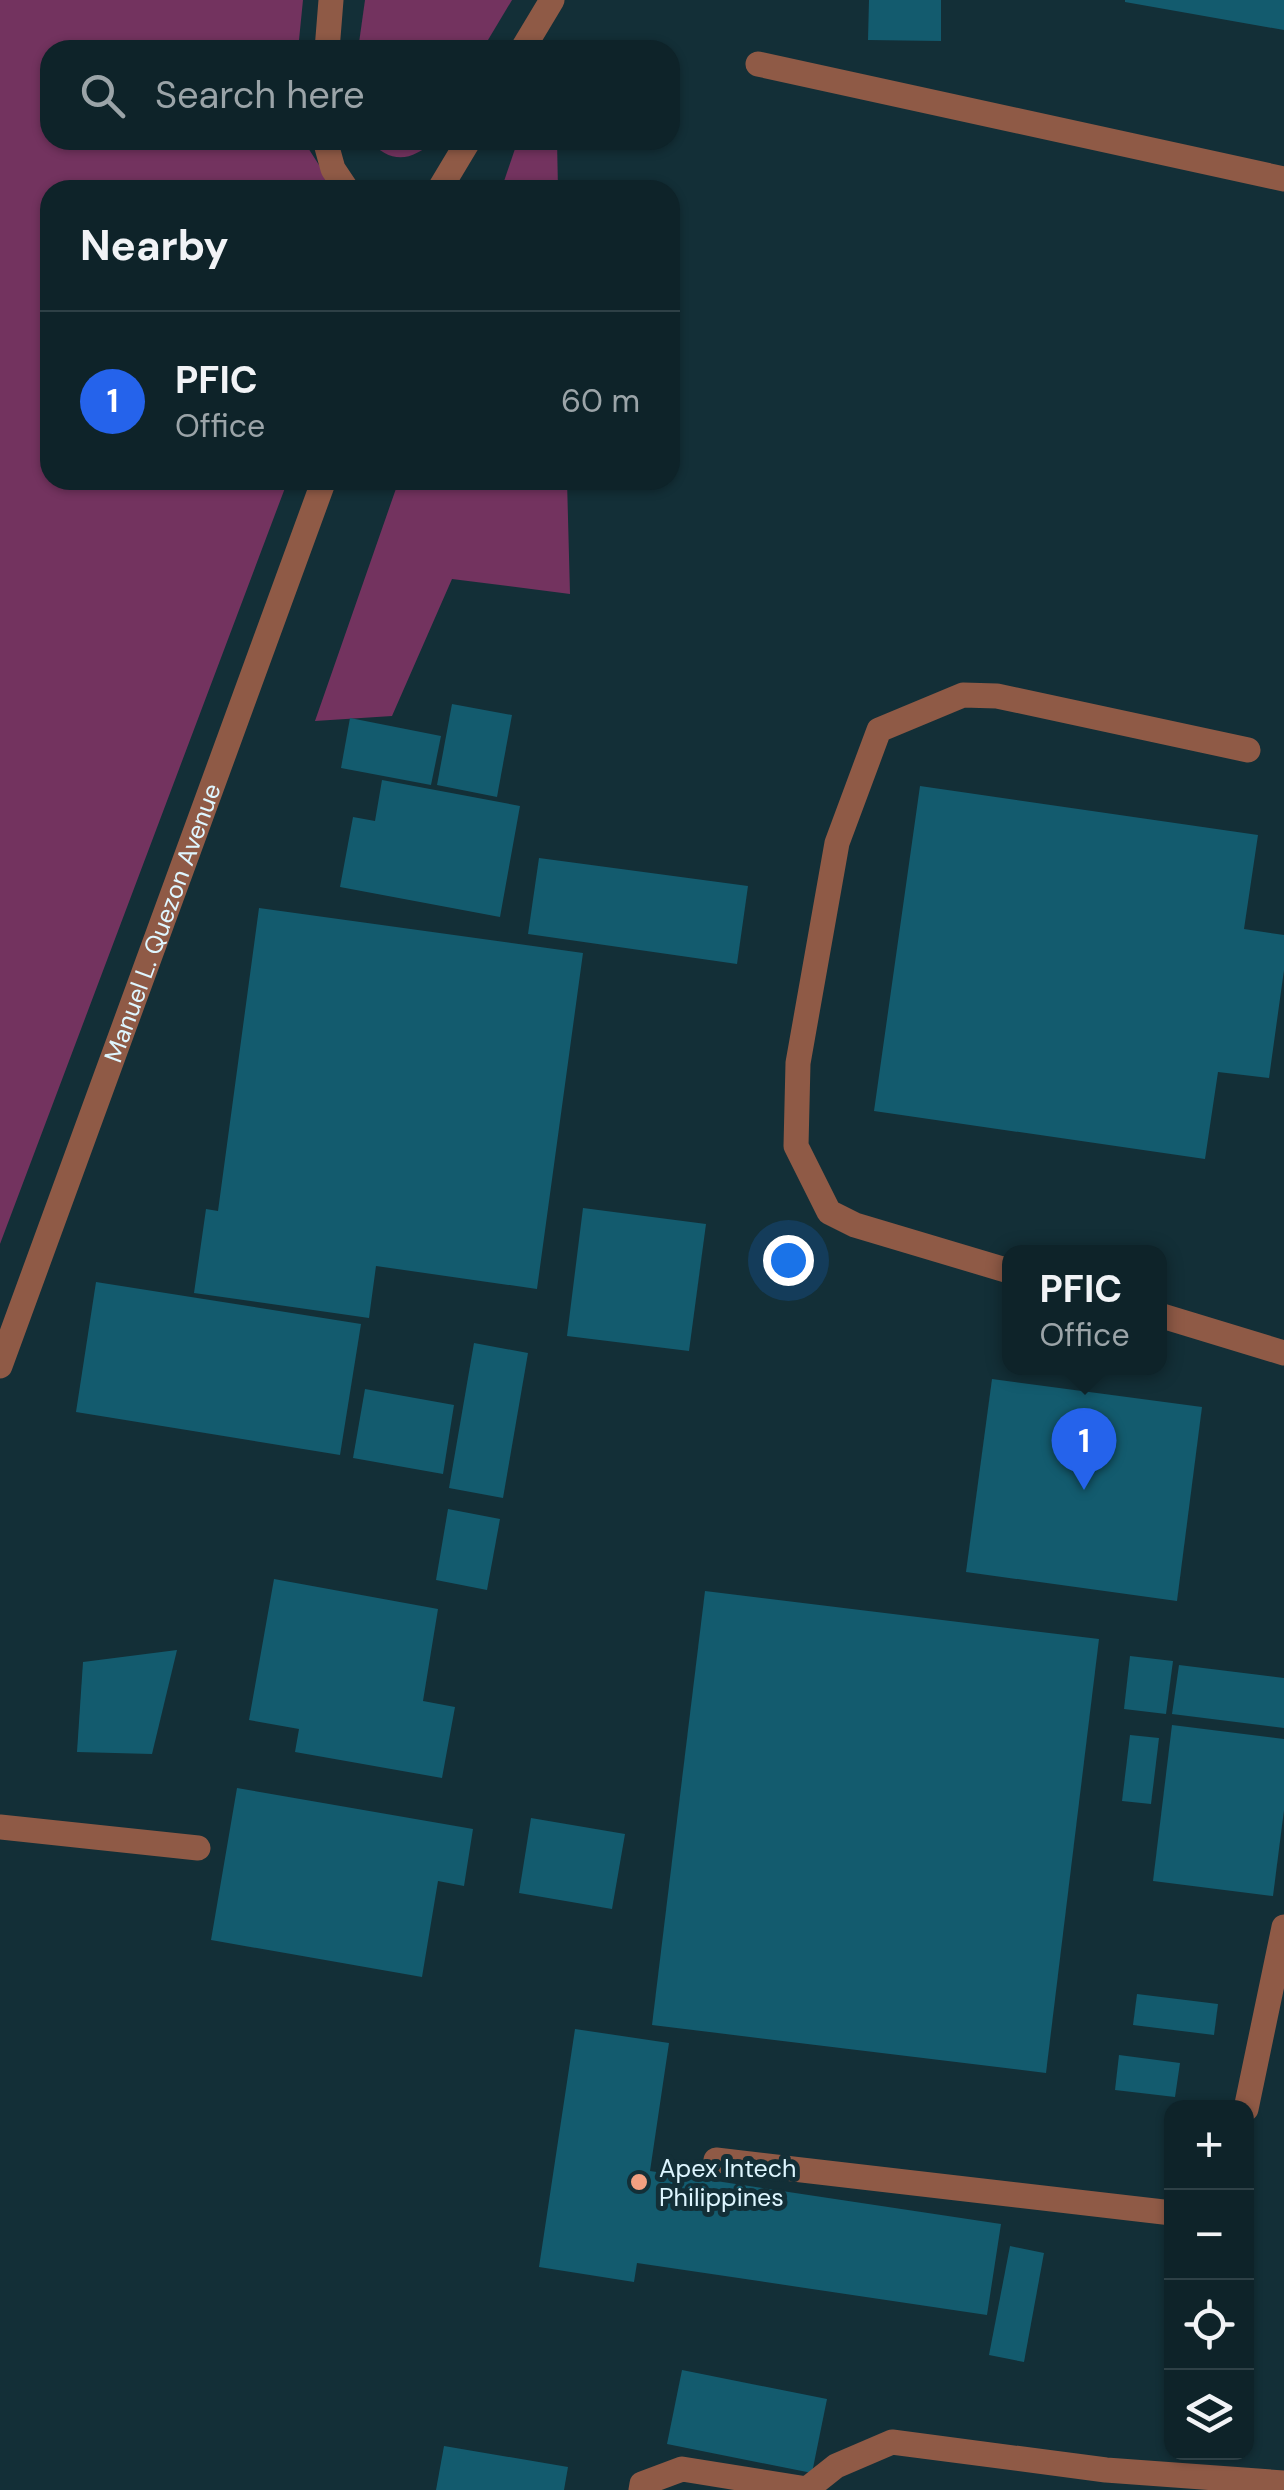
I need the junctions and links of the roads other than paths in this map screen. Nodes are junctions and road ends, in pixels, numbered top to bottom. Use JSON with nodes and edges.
{"nodes":[{"id":1,"x":331,"y":0,"type":"edge"},
{"id":2,"x":552,"y":0,"type":"edge"},
{"id":3,"x":328,"y":40,"type":"edge"},
{"id":4,"x":528,"y":40,"type":"edge"},
{"id":5,"x":758,"y":64,"type":"dead end"},
{"id":6,"x":328,"y":150,"type":"edge"},
{"id":7,"x":463,"y":150,"type":"edge"},
{"id":8,"x":1284,"y":179,"type":"edge"},
{"id":9,"x":340,"y":180,"type":"edge"},
{"id":10,"x":445,"y":180,"type":"edge"},
{"id":11,"x":320,"y":490,"type":"edge"},
{"id":12,"x":1248,"y":750,"type":"dead end"},
{"id":13,"x":1002,"y":1268,"type":"edge"},
{"id":14,"x":1167,"y":1318,"type":"edge"},
{"id":15,"x":1284,"y":1353,"type":"edge"},
{"id":16,"x":0,"y":1366,"type":"edge"},
{"id":17,"x":0,"y":1828,"type":"edge"},
{"id":18,"x":198,"y":1848,"type":"dead end"},
{"id":19,"x":1284,"y":1927,"type":"edge"},
{"id":20,"x":1248,"y":2100,"type":"edge"},
{"id":21,"x":716,"y":2160,"type":"dead end"},
{"id":22,"x":1164,"y":2212,"type":"edge"},
{"id":23,"x":1190,"y":2472,"type":"edge"},
{"id":24,"x":1284,"y":2482,"type":"edge"},
{"id":25,"x":641,"y":2490,"type":"edge"}],
"edges":[{"from":1,"to":3,"type":"street"},
{"from":2,"to":4,"type":"street"},
{"from":5,"to":8,"type":"street"},
{"from":6,"to":9,"type":"street"},
{"from":7,"to":10,"type":"street"},
{"from":11,"to":16,"type":"street","name":"Manuel L. Quezon Avenue"},
{"from":12,"to":13,"type":"street"},
{"from":14,"to":15,"type":"street"},
{"from":17,"to":18,"type":"street"},
{"from":19,"to":20,"type":"street"},
{"from":21,"to":22,"type":"street"},
{"from":23,"to":24,"type":"street"},
{"from":23,"to":25,"type":"street"}]}
